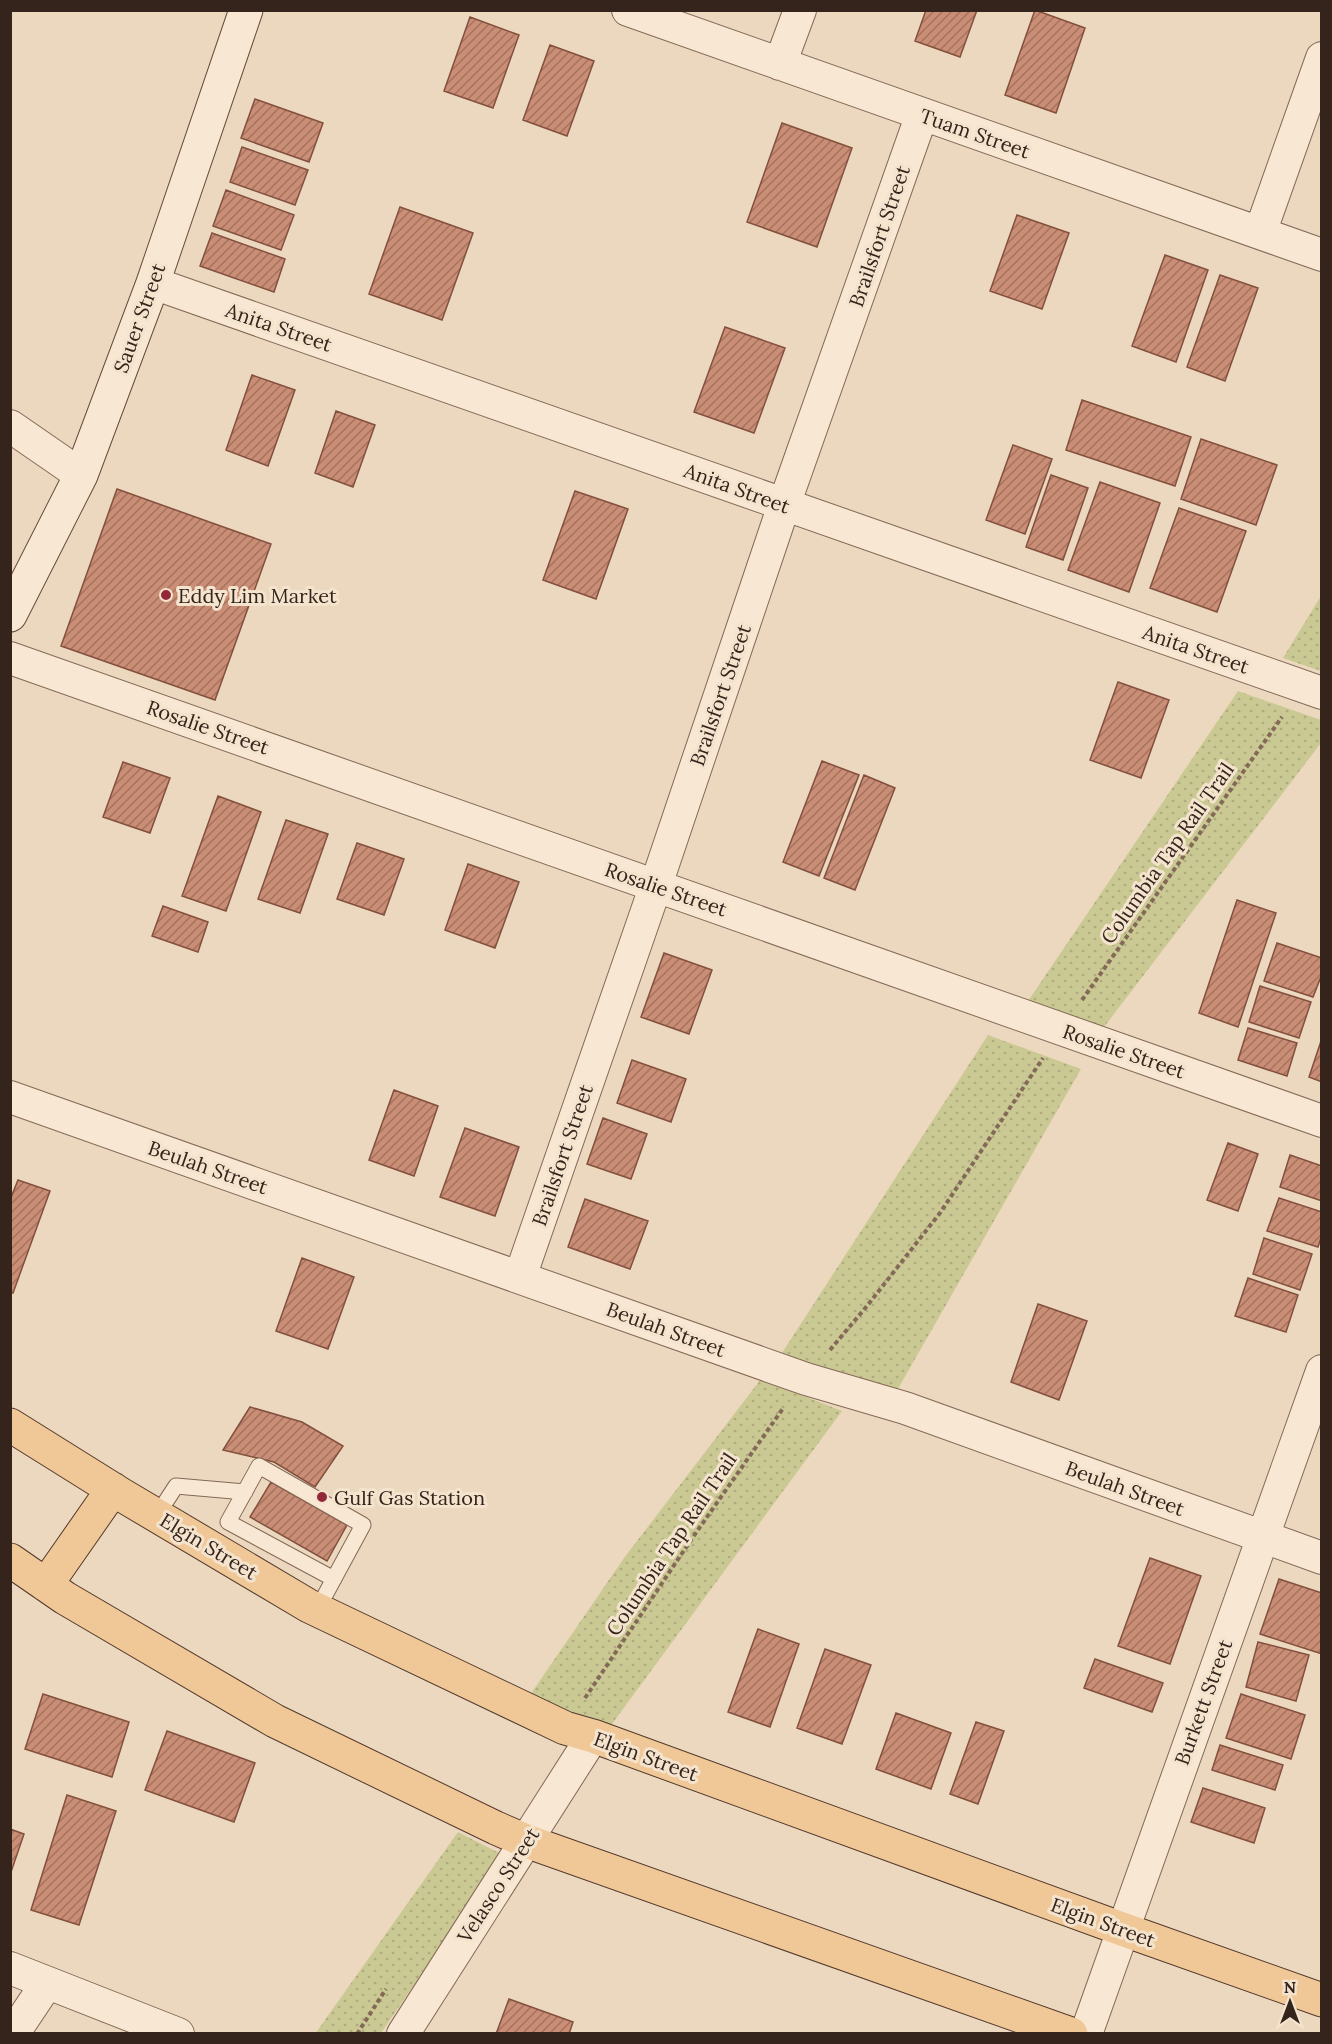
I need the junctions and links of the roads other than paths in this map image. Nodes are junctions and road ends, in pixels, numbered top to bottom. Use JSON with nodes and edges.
{"nodes":[{"id":1,"x":246,"y":10,"type":"edge"},
{"id":2,"x":628,"y":10,"type":"edge"},
{"id":3,"x":800,"y":10,"type":"edge"},
{"id":4,"x":1322,"y":58,"type":"edge"},
{"id":5,"x":780,"y":64,"type":"junction"},
{"id":6,"x":922,"y":114,"type":"junction"},
{"id":7,"x":1260,"y":233,"type":"junction"},
{"id":8,"x":1322,"y":255,"type":"edge"},
{"id":9,"x":153,"y":283,"type":"junction"},
{"id":10,"x":10,"y":426,"type":"edge"},
{"id":11,"x":81,"y":475,"type":"junction"},
{"id":12,"x":784,"y":505,"type":"junction"},
{"id":13,"x":10,"y":615,"type":"edge"},
{"id":14,"x":10,"y":658,"type":"edge"},
{"id":15,"x":1322,"y":693,"type":"edge"},
{"id":16,"x":656,"y":885,"type":"junction"},
{"id":17,"x":10,"y":1097,"type":"edge"},
{"id":18,"x":1322,"y":1120,"type":"edge"},
{"id":19,"x":520,"y":1277,"type":"junction"},
{"id":20,"x":1322,"y":1371,"type":"edge"},
{"id":21,"x":10,"y":1425,"type":"edge"},
{"id":22,"x":113,"y":1489,"type":"junction"},
{"id":23,"x":244,"y":1492,"type":"junction"},
{"id":24,"x":157,"y":1515,"type":"junction"},
{"id":25,"x":1262,"y":1538,"type":"junction"},
{"id":26,"x":1322,"y":1558,"type":"edge"},
{"id":27,"x":10,"y":1560,"type":"edge"},
{"id":28,"x":334,"y":1579,"type":"junction"},
{"id":29,"x":46,"y":1585,"type":"junction"},
{"id":30,"x":317,"y":1610,"type":"junction"},
{"id":31,"x":593,"y":1736,"type":"junction"},
{"id":32,"x":526,"y":1841,"type":"junction"},
{"id":33,"x":1122,"y":1929,"type":"junction"},
{"id":34,"x":10,"y":1968,"type":"edge"},
{"id":35,"x":47,"y":1983,"type":"junction"},
{"id":36,"x":1322,"y":2000,"type":"edge"},
{"id":37,"x":13,"y":2034,"type":"edge"},
{"id":38,"x":178,"y":2034,"type":"edge"},
{"id":39,"x":403,"y":2034,"type":"edge"},
{"id":40,"x":1071,"y":2034,"type":"edge"},
{"id":41,"x":1086,"y":2034,"type":"edge"}],
"edges":[{"from":1,"to":9,"type":"street","name":"Sauer Street"},
{"from":2,"to":5,"type":"street","name":"Tuam Street"},
{"from":3,"to":5,"type":"street"},
{"from":4,"to":7,"type":"street"},
{"from":5,"to":6,"type":"street","name":"Tuam Street"},
{"from":6,"to":7,"type":"street","name":"Tuam Street"},
{"from":6,"to":12,"type":"street","name":"Brailsfort Street"},
{"from":7,"to":8,"type":"street","name":"Tuam Street"},
{"from":9,"to":11,"type":"street","name":"Sauer Street"},
{"from":9,"to":12,"type":"street","name":"Anita Street"},
{"from":10,"to":11,"type":"street"},
{"from":11,"to":13,"type":"street","name":"Sauer Street"},
{"from":12,"to":15,"type":"street","name":"Anita Street"},
{"from":12,"to":16,"type":"street","name":"Brailsfort Street"},
{"from":14,"to":16,"type":"street","name":"Rosalie Street"},
{"from":16,"to":18,"type":"street","name":"Rosalie Street"},
{"from":16,"to":19,"type":"street","name":"Brailsfort Street"},
{"from":17,"to":19,"type":"street","name":"Beulah Street"},
{"from":19,"to":25,"type":"street","name":"Beulah Street"},
{"from":20,"to":25,"type":"street","name":"Burkett Street"},
{"from":21,"to":22,"type":"main road","name":"Elgin Street"},
{"from":22,"to":24,"type":"main road","name":"Elgin Street"},
{"from":22,"to":29,"type":"main road"},
{"from":23,"to":24,"type":"lane"},
{"from":23,"to":28,"type":"lane"},
{"from":23,"to":28,"type":"lane"},
{"from":24,"to":30,"type":"main road","name":"Elgin Street"},
{"from":25,"to":26,"type":"street","name":"Beulah Street"},
{"from":25,"to":33,"type":"street","name":"Burkett Street"},
{"from":27,"to":29,"type":"main road"},
{"from":28,"to":30,"type":"lane"},
{"from":29,"to":32,"type":"main road"},
{"from":30,"to":31,"type":"main road","name":"Elgin Street"},
{"from":31,"to":32,"type":"street","name":"Velasco Street"},
{"from":31,"to":33,"type":"main road","name":"Elgin Street"},
{"from":32,"to":39,"type":"street","name":"Velasco Street"},
{"from":32,"to":40,"type":"main road"},
{"from":33,"to":36,"type":"main road","name":"Elgin Street"},
{"from":33,"to":41,"type":"street","name":"Burkett Street"},
{"from":34,"to":35,"type":"street"},
{"from":35,"to":37,"type":"street"},
{"from":35,"to":38,"type":"street"}]}
